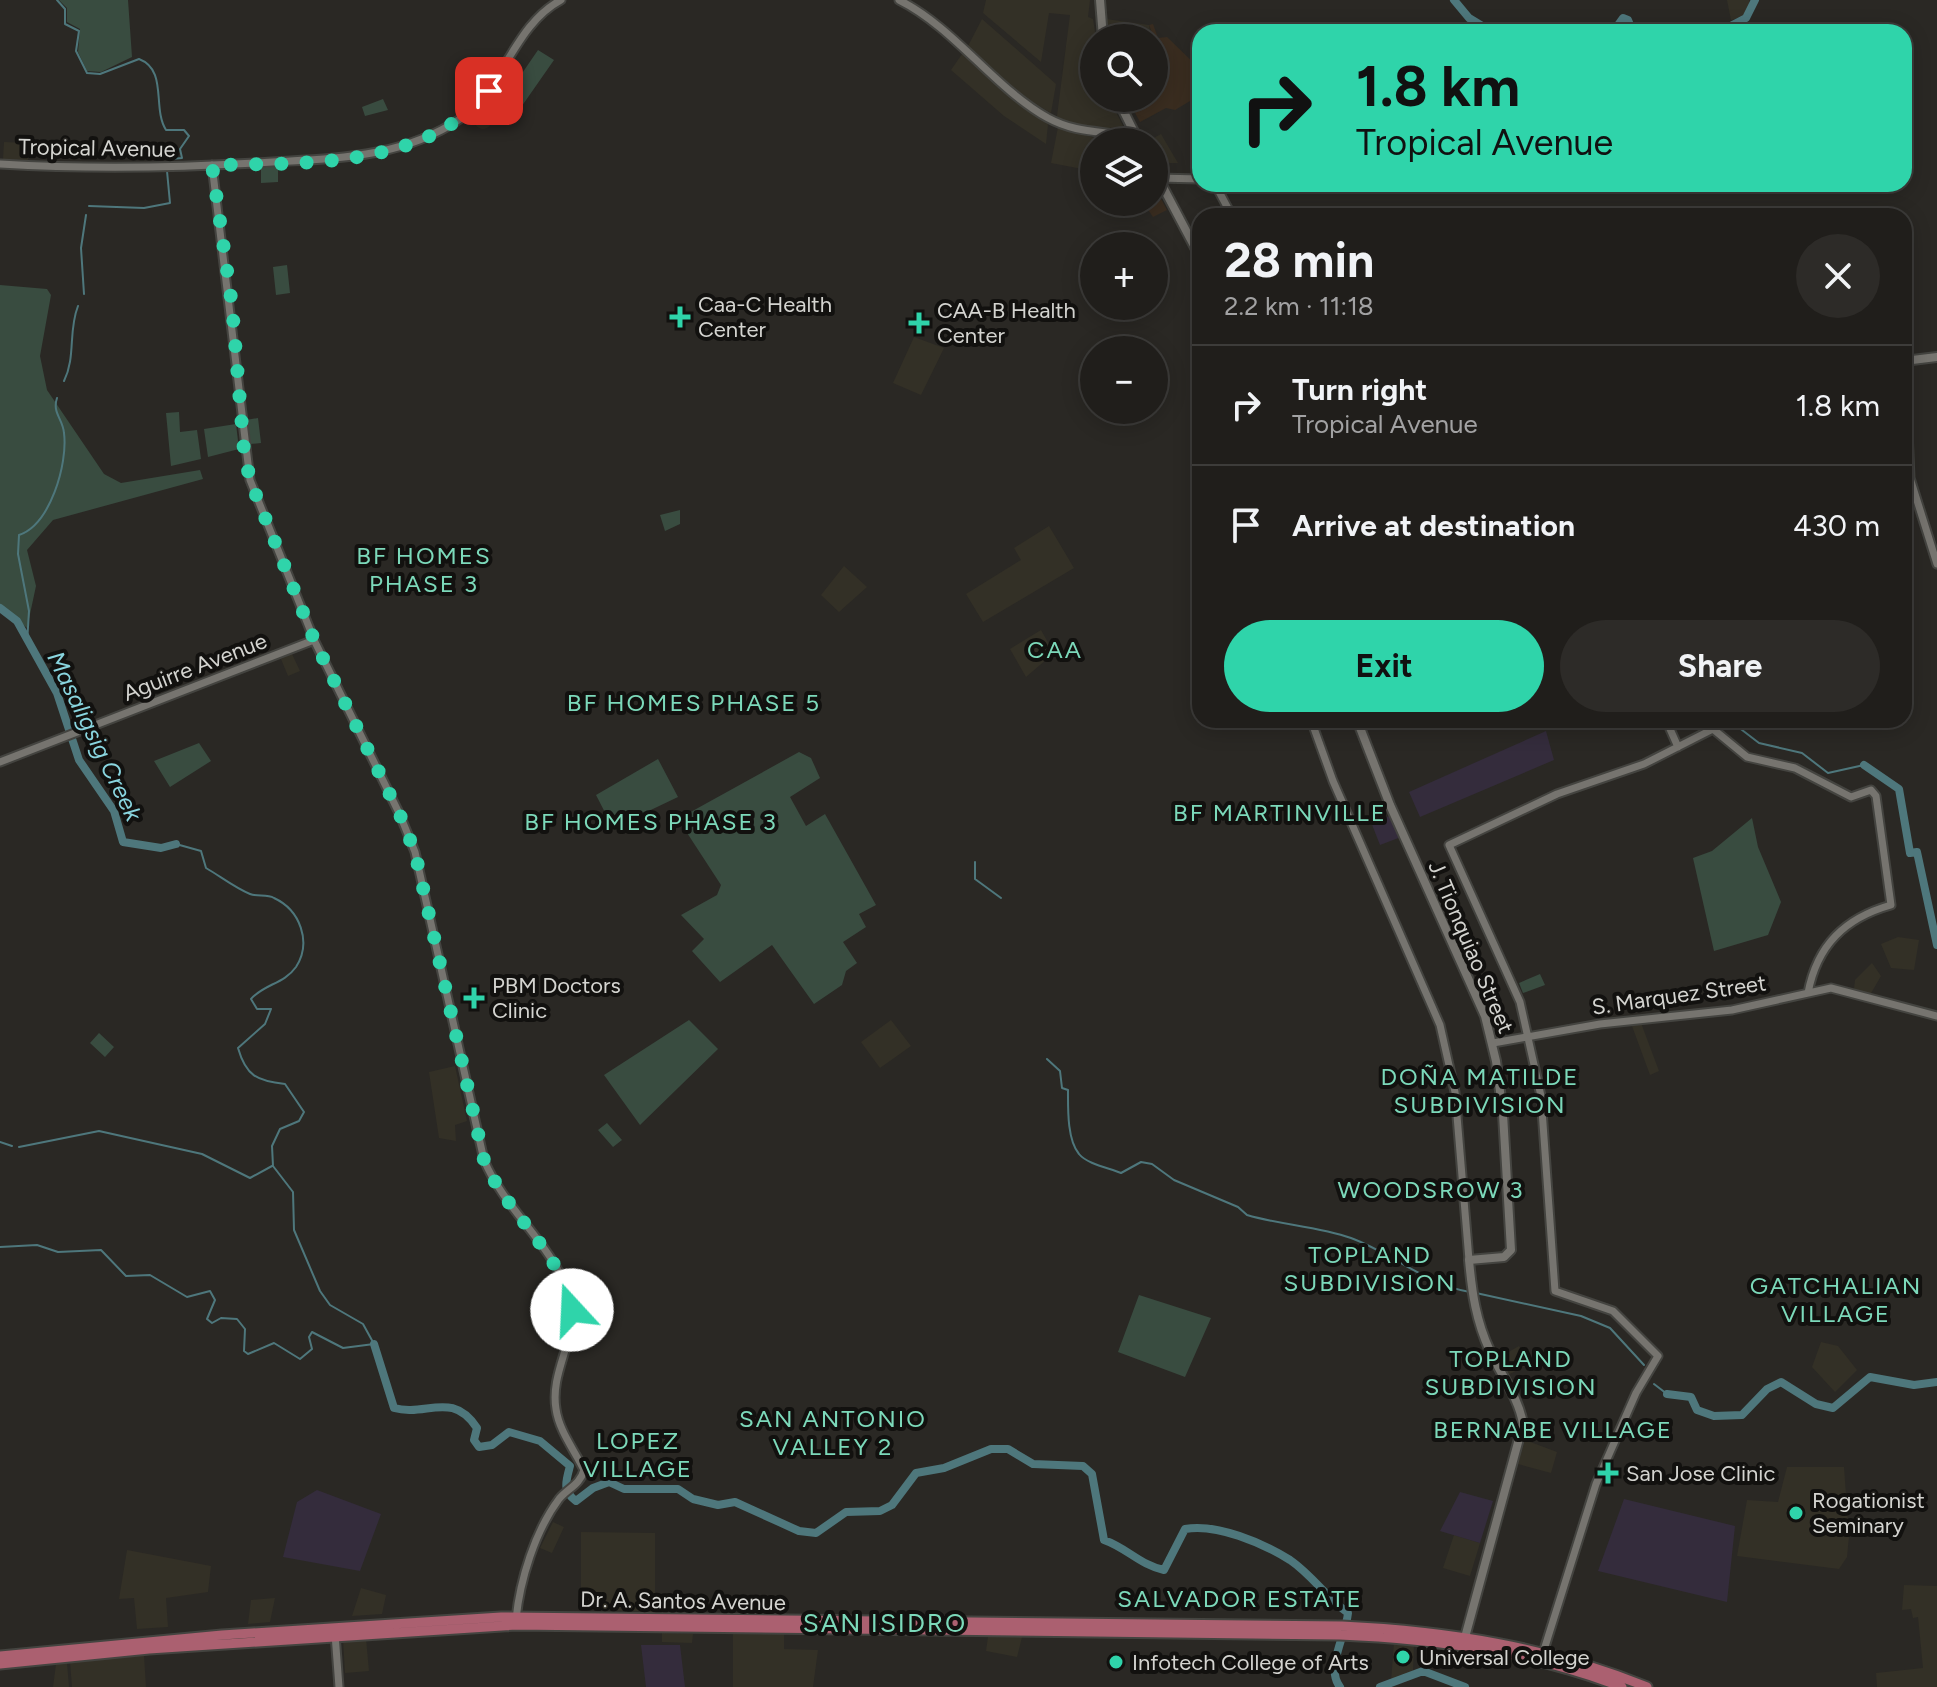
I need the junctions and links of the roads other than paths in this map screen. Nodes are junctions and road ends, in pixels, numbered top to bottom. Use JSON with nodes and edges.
{"nodes":[{"id":1,"x":561,"y":0,"type":"edge"},
{"id":2,"x":899,"y":0,"type":"edge"},
{"id":3,"x":1100,"y":0,"type":"edge"},
{"id":4,"x":1102,"y":24,"type":"edge"},
{"id":5,"x":1080,"y":129,"type":"edge"},
{"id":6,"x":0,"y":164,"type":"edge"},
{"id":7,"x":212,"y":165,"type":"junction"},
{"id":8,"x":1168,"y":175,"type":"edge"},
{"id":9,"x":1192,"y":178,"type":"edge"},
{"id":10,"x":1168,"y":197,"type":"edge"},
{"id":11,"x":1192,"y":242,"type":"edge"},
{"id":12,"x":1937,"y":357,"type":"edge"},
{"id":13,"x":1912,"y":360,"type":"edge"},
{"id":14,"x":1912,"y":484,"type":"edge"},
{"id":15,"x":1937,"y":564,"type":"edge"},
{"id":16,"x":314,"y":640,"type":"junction"},
{"id":17,"x":1314,"y":728,"type":"edge"},
{"id":18,"x":1360,"y":728,"type":"edge"},
{"id":19,"x":1670,"y":728,"type":"edge"},
{"id":20,"x":1678,"y":747,"type":"junction"},
{"id":21,"x":0,"y":762,"type":"edge"},
{"id":22,"x":1808,"y":993,"type":"junction"},
{"id":23,"x":1937,"y":1016,"type":"edge"},
{"id":24,"x":1521,"y":1037,"type":"junction"},
{"id":25,"x":1493,"y":1044,"type":"junction"},
{"id":26,"x":1469,"y":1260,"type":"junction"},
{"id":27,"x":516,"y":1621,"type":"junction"},
{"id":28,"x":335,"y":1631,"type":"junction"},
{"id":29,"x":1464,"y":1641,"type":"junction"},
{"id":30,"x":1543,"y":1653,"type":"junction"},
{"id":31,"x":0,"y":1656,"type":"edge"},
{"id":32,"x":0,"y":1664,"type":"edge"},
{"id":33,"x":338,"y":1685,"type":"edge"},
{"id":34,"x":1622,"y":1687,"type":"edge"},
{"id":35,"x":1647,"y":1687,"type":"edge"}],
"edges":[{"from":1,"to":7,"type":"street","name":"Tropical Avenue"},
{"from":2,"to":5,"type":"street"},
{"from":3,"to":4,"type":"main road"},
{"from":6,"to":7,"type":"street","name":"Tropical Avenue"},
{"from":7,"to":16,"type":"street"},
{"from":8,"to":9,"type":"street"},
{"from":10,"to":11,"type":"main road"},
{"from":12,"to":13,"type":"main road"},
{"from":14,"to":15,"type":"street"},
{"from":16,"to":21,"type":"street","name":"Aguirre Avenue"},
{"from":16,"to":27,"type":"street"},
{"from":17,"to":26,"type":"street"},
{"from":18,"to":25,"type":"main road","name":"J. Tionquiao Street"},
{"from":19,"to":20,"type":"street"},
{"from":20,"to":22,"type":"street"},
{"from":20,"to":24,"type":"street"},
{"from":22,"to":23,"type":"street","name":"S. Marquez Street"},
{"from":22,"to":24,"type":"street","name":"S. Marquez Street"},
{"from":24,"to":25,"type":"street","name":"S. Marquez Street"},
{"from":24,"to":30,"type":"street"},
{"from":25,"to":26,"type":"main road","name":"J. Tionquiao Street"},
{"from":26,"to":29,"type":"main road"},
{"from":27,"to":28,"type":"main road","name":"Dr. A. Santos Avenue"},
{"from":27,"to":29,"type":"main road","name":"Dr. A. Santos Avenue"},
{"from":28,"to":31,"type":"main road","name":"Dr. A. Santos Avenue"},
{"from":28,"to":32,"type":"main road","name":"Dr. A. Santos Avenue"},
{"from":28,"to":33,"type":"street"},
{"from":29,"to":30,"type":"main road","name":"Dr. A. Santos Avenue"},
{"from":29,"to":34,"type":"main road","name":"Dr. A. Santos Avenue"},
{"from":30,"to":35,"type":"main road","name":"Dr. A. Santos Avenue"}]}
